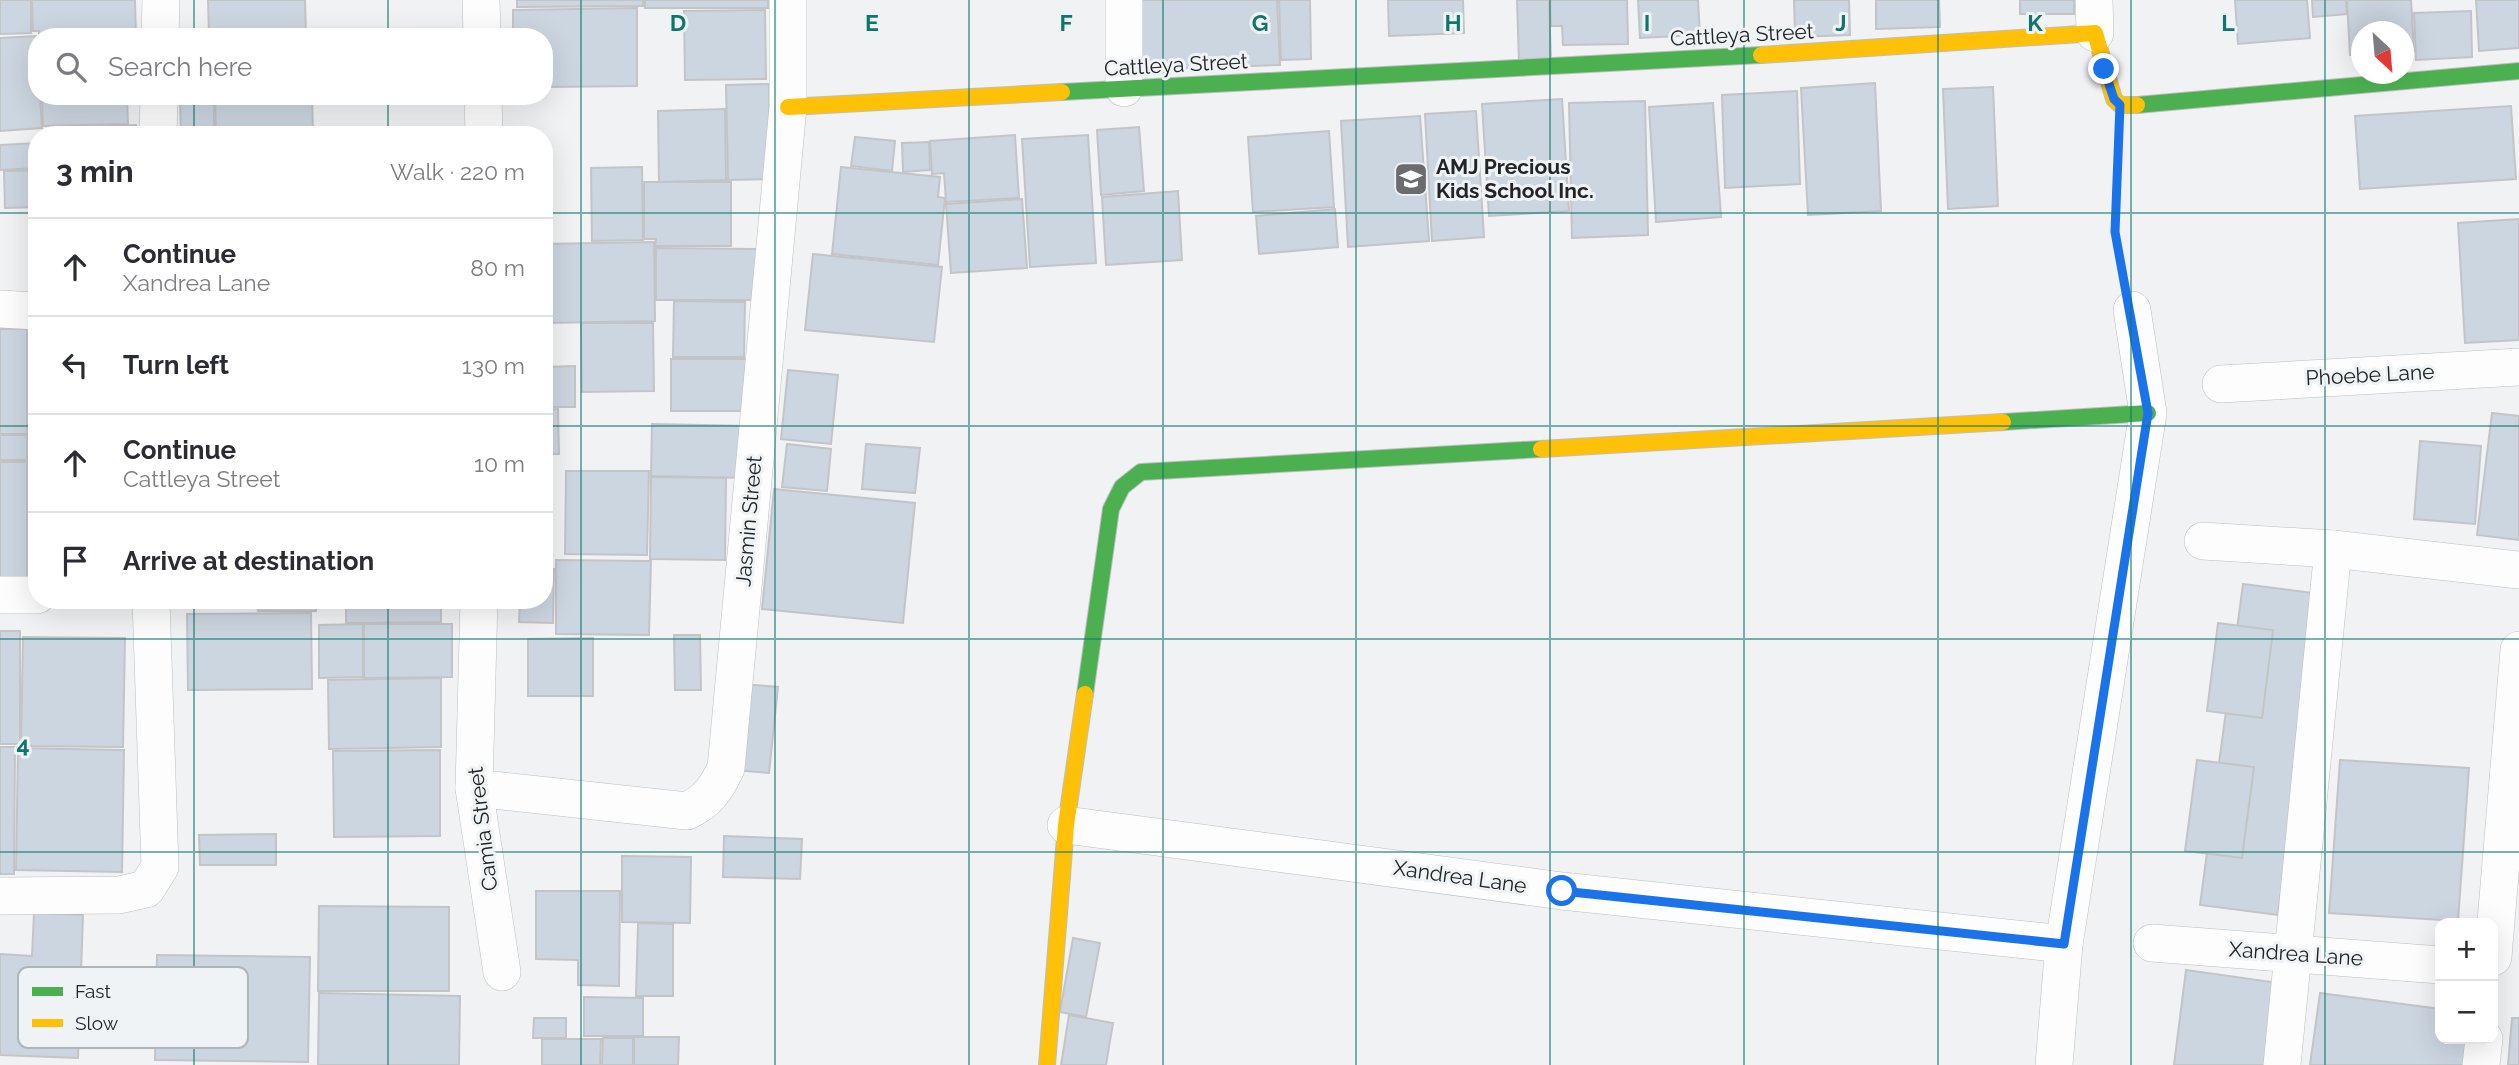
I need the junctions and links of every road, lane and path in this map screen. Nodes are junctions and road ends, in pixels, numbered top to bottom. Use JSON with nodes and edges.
{"nodes":[{"id":1,"x":161,"y":0,"type":"edge"},
{"id":2,"x":481,"y":0,"type":"edge"},
{"id":3,"x":788,"y":0,"type":"edge"},
{"id":4,"x":1124,"y":0,"type":"edge"},
{"id":5,"x":2095,"y":16,"type":"edge"},
{"id":6,"x":160,"y":28,"type":"edge"},
{"id":7,"x":482,"y":28,"type":"edge"},
{"id":8,"x":2519,"y":71,"type":"edge"},
{"id":9,"x":1124,"y":88,"type":"junction"},
{"id":10,"x":159,"y":105,"type":"edge"},
{"id":11,"x":483,"y":105,"type":"edge"},
{"id":12,"x":2120,"y":105,"type":"junction"},
{"id":13,"x":788,"y":107,"type":"junction"},
{"id":14,"x":158,"y":126,"type":"edge"},
{"id":15,"x":484,"y":126,"type":"edge"},
{"id":16,"x":0,"y":309,"type":"edge"},
{"id":17,"x":2132,"y":310,"type":"joint"},
{"id":18,"x":28,"y":311,"type":"edge"},
{"id":19,"x":2519,"y":367,"type":"edge"},
{"id":20,"x":2221,"y":384,"type":"dead end"},
{"id":21,"x":2148,"y":413,"type":"junction"},
{"id":22,"x":2203,"y":541,"type":"dead end"},
{"id":23,"x":2333,"y":549,"type":"junction"},
{"id":24,"x":2519,"y":570,"type":"edge"},
{"id":25,"x":0,"y":595,"type":"edge"},
{"id":26,"x":28,"y":595,"type":"edge"},
{"id":27,"x":151,"y":609,"type":"edge"},
{"id":28,"x":479,"y":609,"type":"edge"},
{"id":29,"x":2519,"y":650,"type":"edge"},
{"id":30,"x":474,"y":788,"type":"junction"},
{"id":31,"x":1066,"y":825,"type":"junction"},
{"id":32,"x":0,"y":896,"type":"edge"},
{"id":33,"x":2496,"y":918,"type":"edge"},
{"id":34,"x":2152,"y":943,"type":"dead end"},
{"id":35,"x":2064,"y":944,"type":"junction"},
{"id":36,"x":2292,"y":954,"type":"junction"},
{"id":37,"x":2435,"y":965,"type":"edge"},
{"id":38,"x":2498,"y":969,"type":"edge"},
{"id":39,"x":2519,"y":971,"type":"edge"},
{"id":40,"x":502,"y":972,"type":"dead end"},
{"id":41,"x":2483,"y":1044,"type":"edge"},
{"id":42,"x":1047,"y":1065,"type":"edge"},
{"id":43,"x":2054,"y":1065,"type":"edge"},
{"id":44,"x":2282,"y":1065,"type":"edge"},
{"id":45,"x":2481,"y":1065,"type":"edge"}],
"edges":[{"from":1,"to":6,"type":"street"},
{"from":2,"to":7,"type":"street"},
{"from":3,"to":13,"type":"street","name":"Jasmin Street"},
{"from":4,"to":9,"type":"street"},
{"from":5,"to":9,"type":"street","name":"Cattleya Street"},
{"from":5,"to":12,"type":"street","name":"Cattleya Street"},
{"from":8,"to":12,"type":"street"},
{"from":9,"to":13,"type":"street","name":"Cattleya Street"},
{"from":10,"to":14,"type":"street"},
{"from":11,"to":15,"type":"street"},
{"from":12,"to":17,"type":"path"},
{"from":13,"to":30,"type":"street","name":"Jasmin Street"},
{"from":16,"to":18,"type":"street"},
{"from":17,"to":21,"type":"street"},
{"from":19,"to":20,"type":"street","name":"Phoebe Lane"},
{"from":21,"to":31,"type":"street"},
{"from":21,"to":35,"type":"street"},
{"from":22,"to":23,"type":"street"},
{"from":23,"to":24,"type":"street"},
{"from":23,"to":36,"type":"street"},
{"from":25,"to":26,"type":"street"},
{"from":27,"to":32,"type":"street"},
{"from":28,"to":30,"type":"street","name":"Camia Street"},
{"from":29,"to":33,"type":"street"},
{"from":30,"to":40,"type":"street","name":"Camia Street"},
{"from":31,"to":35,"type":"street","name":"Xandrea Lane"},
{"from":31,"to":42,"type":"street"},
{"from":34,"to":36,"type":"street","name":"Xandrea Lane"},
{"from":35,"to":43,"type":"street"},
{"from":36,"to":37,"type":"street","name":"Xandrea Lane"},
{"from":36,"to":44,"type":"street"},
{"from":38,"to":39,"type":"street"},
{"from":41,"to":45,"type":"street"}]}
